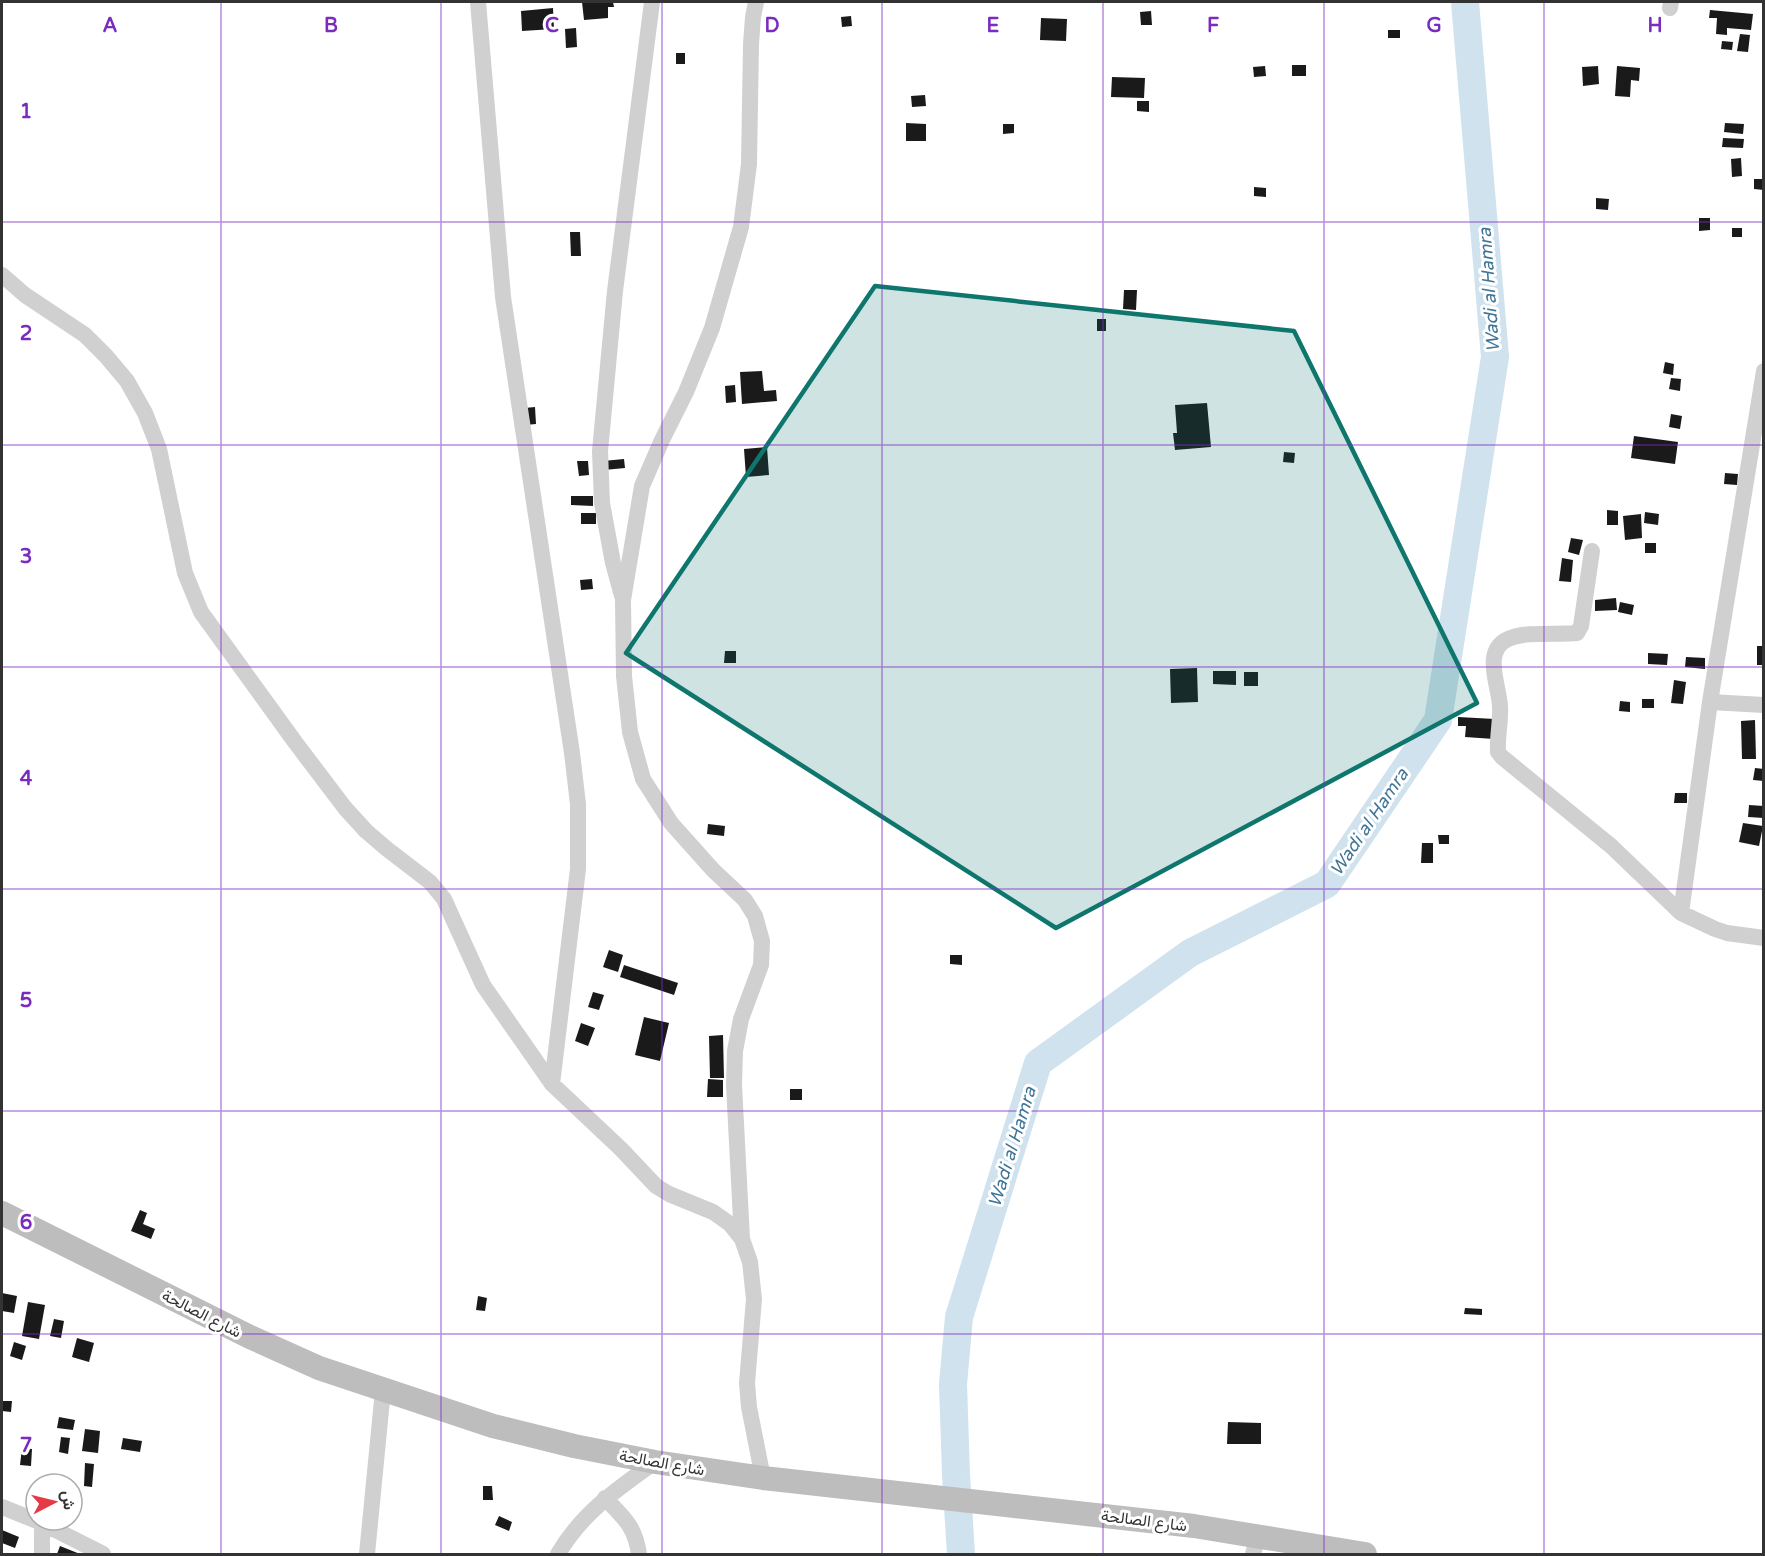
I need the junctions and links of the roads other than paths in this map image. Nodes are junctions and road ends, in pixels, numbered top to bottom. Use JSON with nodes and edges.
{"nodes":[{"id":1,"x":478,"y":2,"type":"edge"},
{"id":2,"x":652,"y":2,"type":"edge"},
{"id":3,"x":756,"y":2,"type":"edge"},
{"id":4,"x":2,"y":275,"type":"edge"},
{"id":5,"x":1764,"y":371,"type":"edge"},
{"id":6,"x":1592,"y":551,"type":"dead end"},
{"id":7,"x":623,"y":600,"type":"junction"},
{"id":8,"x":1710,"y":702,"type":"junction"},
{"id":9,"x":1764,"y":705,"type":"edge"},
{"id":10,"x":1681,"y":913,"type":"junction"},
{"id":11,"x":1764,"y":938,"type":"edge"},
{"id":12,"x":552,"y":1084,"type":"junction"},
{"id":13,"x":2,"y":1214,"type":"edge"},
{"id":14,"x":742,"y":1239,"type":"junction"},
{"id":15,"x":382,"y":1390,"type":"junction"},
{"id":16,"x":654,"y":1462,"type":"junction"},
{"id":17,"x":763,"y":1478,"type":"junction"},
{"id":18,"x":605,"y":1498,"type":"junction"},
{"id":19,"x":2,"y":1507,"type":"edge"},
{"id":20,"x":24,"y":1516,"type":"edge"},
{"id":21,"x":42,"y":1532,"type":"edge"},
{"id":22,"x":60,"y":1532,"type":"edge"},
{"id":23,"x":1255,"y":1545,"type":"edge"},
{"id":24,"x":42,"y":1554,"type":"edge"},
{"id":25,"x":103,"y":1554,"type":"edge"},
{"id":26,"x":367,"y":1554,"type":"edge"},
{"id":27,"x":558,"y":1554,"type":"edge"},
{"id":28,"x":639,"y":1554,"type":"edge"},
{"id":29,"x":1365,"y":1554,"type":"edge"}],
"edges":[{"from":1,"to":12,"type":"street"},
{"from":2,"to":7,"type":"street"},
{"from":3,"to":7,"type":"street"},
{"from":4,"to":12,"type":"street"},
{"from":5,"to":8,"type":"street"},
{"from":6,"to":10,"type":"street"},
{"from":7,"to":14,"type":"street"},
{"from":8,"to":9,"type":"street"},
{"from":8,"to":10,"type":"street"},
{"from":10,"to":11,"type":"street"},
{"from":12,"to":14,"type":"street"},
{"from":13,"to":15,"type":"main road","name":"شارع الصالحة"},
{"from":14,"to":17,"type":"street"},
{"from":15,"to":16,"type":"main road","name":"شارع الصالحة"},
{"from":15,"to":26,"type":"street"},
{"from":16,"to":17,"type":"main road","name":"شارع الصالحة"},
{"from":16,"to":18,"type":"street"},
{"from":17,"to":23,"type":"main road","name":"شارع الصالحة"},
{"from":18,"to":27,"type":"street"},
{"from":18,"to":28,"type":"street"},
{"from":19,"to":20,"type":"street"},
{"from":21,"to":24,"type":"street"},
{"from":22,"to":25,"type":"street"},
{"from":23,"to":29,"type":"main road","name":"شارع الصالحة"}]}
